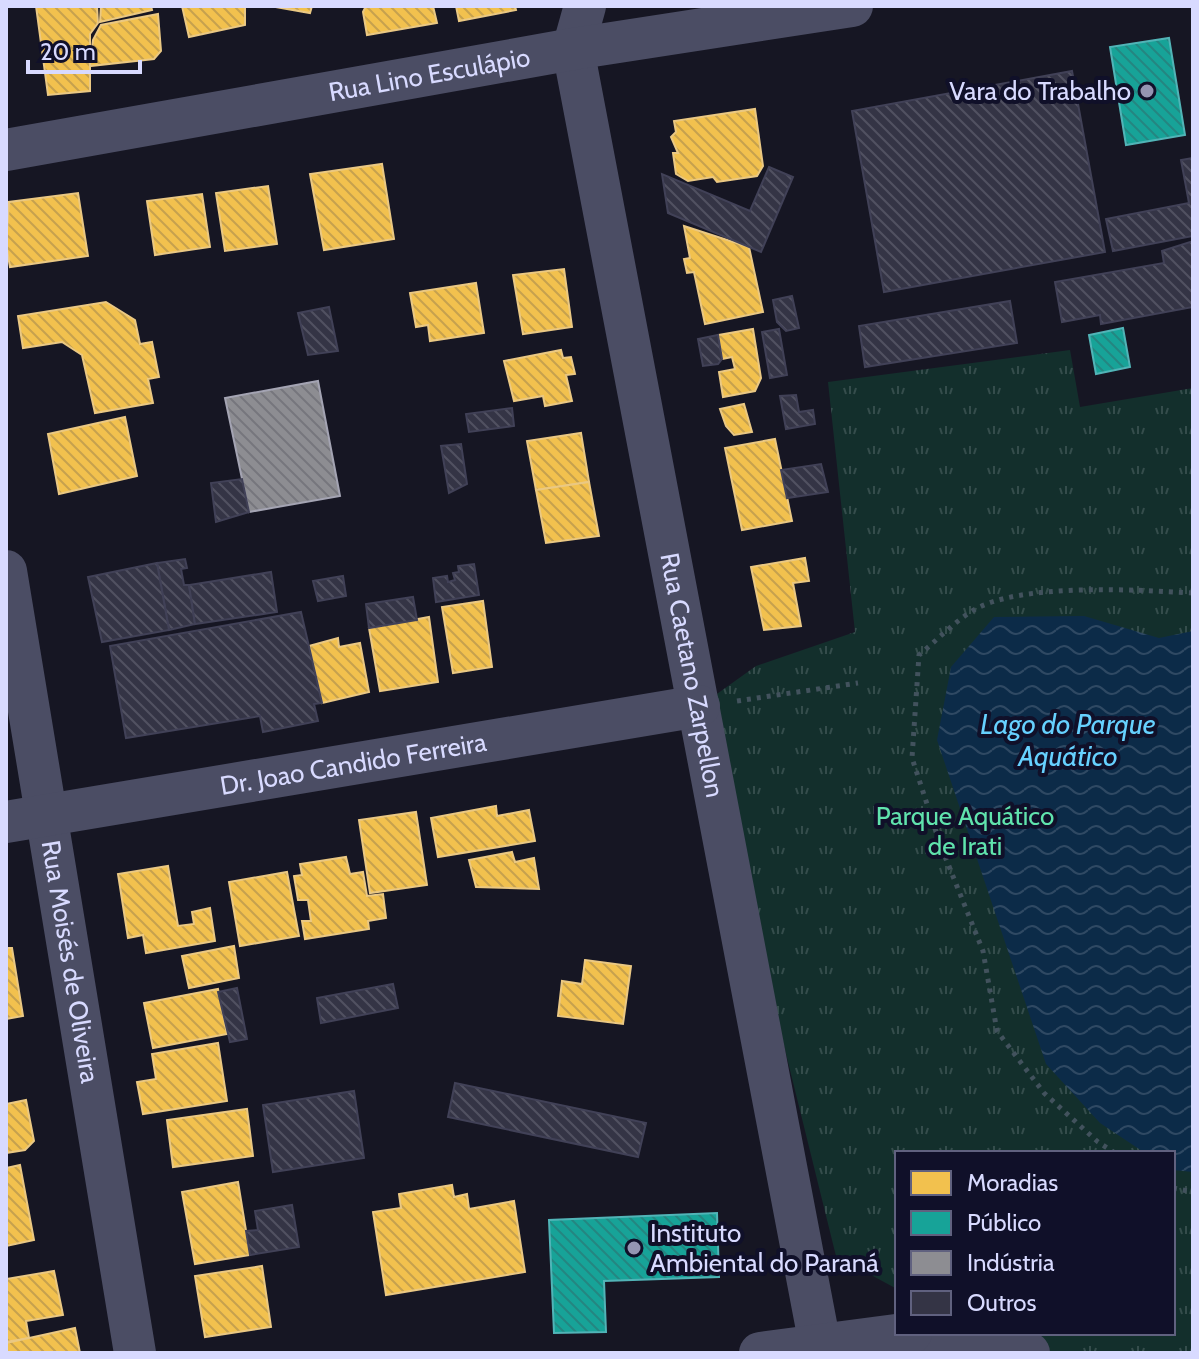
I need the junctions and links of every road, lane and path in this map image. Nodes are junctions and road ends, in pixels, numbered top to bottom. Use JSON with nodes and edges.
{"nodes":[{"id":1,"x":585,"y":6,"type":"edge"},
{"id":2,"x":852,"y":6,"type":"edge"},
{"id":3,"x":573,"y":49,"type":"junction"},
{"id":4,"x":6,"y":150,"type":"edge"},
{"id":5,"x":6,"y":571,"type":"edge"},
{"id":6,"x":1193,"y":593,"type":"edge"},
{"id":7,"x":858,"y":683,"type":"dead end"},
{"id":8,"x":699,"y":706,"type":"junction"},
{"id":9,"x":47,"y":814,"type":"junction"},
{"id":10,"x":6,"y":822,"type":"edge"},
{"id":11,"x":1112,"y":1151,"type":"edge"},
{"id":12,"x":896,"y":1335,"type":"edge"},
{"id":13,"x":954,"y":1335,"type":"edge"},
{"id":14,"x":820,"y":1345,"type":"junction"},
{"id":15,"x":135,"y":1353,"type":"edge"},
{"id":16,"x":760,"y":1353,"type":"edge"},
{"id":17,"x":1029,"y":1353,"type":"edge"}],
"edges":[{"from":1,"to":3,"type":"street","name":"Rua Caetano Zarpellon"},
{"from":2,"to":3,"type":"street","name":"Rua Lino Esculápio"},
{"from":3,"to":4,"type":"street","name":"Rua Lino Esculápio"},
{"from":3,"to":8,"type":"street","name":"Rua Caetano Zarpellon"},
{"from":5,"to":9,"type":"street","name":"Rua Moisés de Oliveira"},
{"from":6,"to":11,"type":"path"},
{"from":7,"to":8,"type":"path"},
{"from":8,"to":9,"type":"street","name":"Dr. Joao Candido Ferreira"},
{"from":8,"to":14,"type":"street","name":"Rua Caetano Zarpellon"},
{"from":9,"to":10,"type":"street","name":"Dr. Joao Candido Ferreira"},
{"from":9,"to":15,"type":"street","name":"Rua Moisés de Oliveira"},
{"from":12,"to":14,"type":"street"},
{"from":13,"to":17,"type":"street"},
{"from":14,"to":16,"type":"street"}]}
